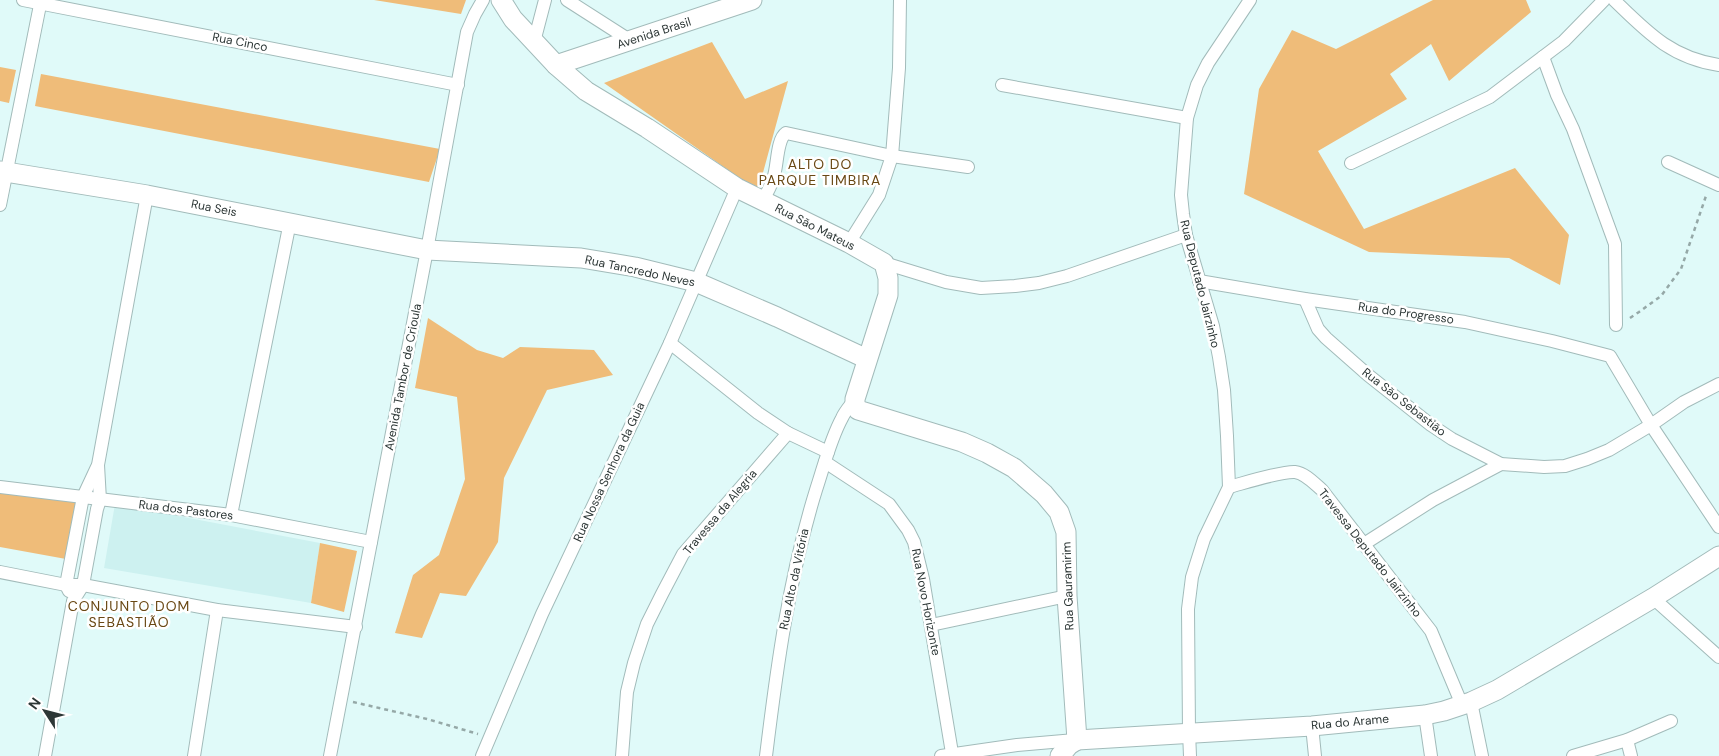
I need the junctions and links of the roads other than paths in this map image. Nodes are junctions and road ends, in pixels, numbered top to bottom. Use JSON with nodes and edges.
{"nodes":[{"id":1,"x":23,"y":0,"type":"edge"},
{"id":2,"x":483,"y":0,"type":"edge"},
{"id":3,"x":501,"y":0,"type":"edge"},
{"id":4,"x":545,"y":0,"type":"edge"},
{"id":5,"x":567,"y":0,"type":"edge"},
{"id":6,"x":752,"y":0,"type":"edge"},
{"id":7,"x":900,"y":0,"type":"edge"},
{"id":8,"x":1250,"y":0,"type":"edge"},
{"id":9,"x":1604,"y":0,"type":"edge"},
{"id":10,"x":1614,"y":0,"type":"edge"},
{"id":11,"x":41,"y":2,"type":"edge"},
{"id":12,"x":630,"y":41,"type":"junction"},
{"id":13,"x":534,"y":42,"type":"junction"},
{"id":14,"x":1543,"y":57,"type":"junction"},
{"id":15,"x":556,"y":64,"type":"junction"},
{"id":16,"x":1719,"y":65,"type":"edge"},
{"id":17,"x":458,"y":85,"type":"junction"},
{"id":18,"x":1002,"y":85,"type":"dead end"},
{"id":19,"x":1187,"y":118,"type":"junction"},
{"id":20,"x":892,"y":156,"type":"junction"},
{"id":21,"x":1668,"y":162,"type":"dead end"},
{"id":22,"x":1351,"y":163,"type":"dead end"},
{"id":23,"x":968,"y":168,"type":"dead end"},
{"id":24,"x":3,"y":171,"type":"edge"},
{"id":25,"x":1715,"y":184,"type":"edge"},
{"id":26,"x":737,"y":188,"type":"junction"},
{"id":27,"x":147,"y":196,"type":"junction"},
{"id":28,"x":763,"y":201,"type":"junction"},
{"id":29,"x":0,"y":205,"type":"edge"},
{"id":30,"x":290,"y":222,"type":"junction"},
{"id":31,"x":1186,"y":235,"type":"junction"},
{"id":32,"x":849,"y":243,"type":"junction"},
{"id":33,"x":427,"y":250,"type":"junction"},
{"id":34,"x":884,"y":263,"type":"junction"},
{"id":35,"x":1199,"y":281,"type":"junction"},
{"id":36,"x":696,"y":282,"type":"junction"},
{"id":37,"x":1305,"y":300,"type":"junction"},
{"id":38,"x":1616,"y":325,"type":"road end"},
{"id":39,"x":670,"y":343,"type":"junction"},
{"id":40,"x":867,"y":359,"type":"junction"},
{"id":41,"x":1719,"y":384,"type":"edge"},
{"id":42,"x":854,"y":406,"type":"junction"},
{"id":43,"x":1652,"y":425,"type":"junction"},
{"id":44,"x":788,"y":432,"type":"junction"},
{"id":45,"x":827,"y":457,"type":"junction"},
{"id":46,"x":98,"y":464,"type":"junction"},
{"id":47,"x":1501,"y":464,"type":"junction"},
{"id":48,"x":1229,"y":486,"type":"junction"},
{"id":49,"x":0,"y":487,"type":"edge"},
{"id":50,"x":83,"y":497,"type":"junction"},
{"id":51,"x":100,"y":500,"type":"junction"},
{"id":52,"x":231,"y":515,"type":"junction"},
{"id":53,"x":1719,"y":527,"type":"edge"},
{"id":54,"x":371,"y":542,"type":"junction"},
{"id":55,"x":1364,"y":544,"type":"junction"},
{"id":56,"x":1719,"y":556,"type":"edge"},
{"id":57,"x":0,"y":572,"type":"edge"},
{"id":58,"x":66,"y":585,"type":"junction"},
{"id":59,"x":83,"y":585,"type":"junction"},
{"id":60,"x":1067,"y":596,"type":"junction"},
{"id":61,"x":1653,"y":598,"type":"junction"},
{"id":62,"x":73,"y":601,"type":"junction"},
{"id":63,"x":218,"y":610,"type":"junction"},
{"id":64,"x":931,"y":625,"type":"junction"},
{"id":65,"x":356,"y":627,"type":"junction"},
{"id":66,"x":1719,"y":658,"type":"edge"},
{"id":67,"x":1466,"y":703,"type":"junction"},
{"id":68,"x":1425,"y":715,"type":"junction"},
{"id":69,"x":1671,"y":721,"type":"dead end"},
{"id":70,"x":1312,"y":726,"type":"junction"},
{"id":71,"x":1188,"y":732,"type":"junction"},
{"id":72,"x":1077,"y":740,"type":"junction"},
{"id":73,"x":1627,"y":740,"type":"junction"},
{"id":74,"x":483,"y":754,"type":"edge"},
{"id":75,"x":947,"y":755,"type":"edge"},
{"id":76,"x":45,"y":756,"type":"edge"},
{"id":77,"x":194,"y":756,"type":"edge"},
{"id":78,"x":330,"y":756,"type":"edge"},
{"id":79,"x":622,"y":756,"type":"edge"},
{"id":80,"x":766,"y":756,"type":"edge"},
{"id":81,"x":1060,"y":756,"type":"edge"},
{"id":82,"x":1190,"y":756,"type":"edge"},
{"id":83,"x":1315,"y":756,"type":"edge"},
{"id":84,"x":1431,"y":756,"type":"edge"},
{"id":85,"x":1482,"y":756,"type":"edge"},
{"id":86,"x":1573,"y":756,"type":"edge"},
{"id":87,"x":1631,"y":756,"type":"edge"}],
"edges":[{"from":1,"to":11,"type":"street","name":"Rua Cinco"},
{"from":2,"to":17,"type":"street","name":"Avenida Tambor de Crioula"},
{"from":3,"to":13,"type":"main road","name":"Rua São Mateus"},
{"from":4,"to":13,"type":"street"},
{"from":5,"to":12,"type":"street"},
{"from":6,"to":12,"type":"main road","name":"Avenida Brasil"},
{"from":7,"to":20,"type":"street"},
{"from":8,"to":19,"type":"street","name":"Rua Deputado Jairzinho"},
{"from":9,"to":14,"type":"street"},
{"from":10,"to":16,"type":"street"},
{"from":11,"to":17,"type":"street","name":"Rua Cinco"},
{"from":11,"to":24,"type":"street"},
{"from":12,"to":15,"type":"main road","name":"Avenida Brasil"},
{"from":13,"to":15,"type":"main road","name":"Rua São Mateus"},
{"from":14,"to":22,"type":"street"},
{"from":14,"to":38,"type":"street"},
{"from":15,"to":26,"type":"main road","name":"Rua São Mateus"},
{"from":17,"to":33,"type":"street","name":"Avenida Tambor de Crioula"},
{"from":18,"to":19,"type":"street"},
{"from":19,"to":31,"type":"street","name":"Rua Deputado Jairzinho"},
{"from":20,"to":23,"type":"street"},
{"from":20,"to":28,"type":"street"},
{"from":20,"to":32,"type":"street"},
{"from":21,"to":25,"type":"street"},
{"from":24,"to":27,"type":"main road","name":"Rua Seis"},
{"from":24,"to":29,"type":"street"},
{"from":26,"to":28,"type":"main road","name":"Rua São Mateus"},
{"from":26,"to":36,"type":"street","name":"Rua Nossa Senhora da Guia"},
{"from":27,"to":30,"type":"main road","name":"Rua Seis"},
{"from":27,"to":46,"type":"street"},
{"from":28,"to":32,"type":"main road","name":"Rua São Mateus"},
{"from":30,"to":33,"type":"main road","name":"Rua Seis"},
{"from":30,"to":52,"type":"street"},
{"from":31,"to":34,"type":"street","name":"Rua São Mateus"},
{"from":31,"to":35,"type":"street","name":"Rua Deputado Jairzinho"},
{"from":32,"to":34,"type":"main road","name":"Rua São Mateus"},
{"from":33,"to":36,"type":"main road","name":"Rua Tancredo Neves"},
{"from":33,"to":54,"type":"street","name":"Avenida Tambor de Crioula"},
{"from":34,"to":40,"type":"main road","name":"Rua Alto da Vitória"},
{"from":35,"to":37,"type":"street","name":"Rua do Progresso"},
{"from":35,"to":48,"type":"street","name":"Rua Deputado Jairzinho"},
{"from":36,"to":39,"type":"street","name":"Rua Nossa Senhora da Guia"},
{"from":36,"to":40,"type":"main road","name":"Rua Tancredo Neves"},
{"from":37,"to":43,"type":"street","name":"Rua do Progresso"},
{"from":37,"to":47,"type":"street","name":"Rua São Sebastião"},
{"from":39,"to":44,"type":"street"},
{"from":39,"to":74,"type":"street","name":"Rua Nossa Senhora da Guia"},
{"from":40,"to":42,"type":"main road","name":"Rua Alto da Vitória"},
{"from":41,"to":43,"type":"street","name":"Rua São Sebastião"},
{"from":42,"to":45,"type":"street","name":"Rua Alto da Vitória"},
{"from":42,"to":60,"type":"main road","name":"Rua Gauramirim"},
{"from":43,"to":47,"type":"street","name":"Rua São Sebastião"},
{"from":43,"to":53,"type":"street"},
{"from":44,"to":45,"type":"street"},
{"from":44,"to":79,"type":"street","name":"Travessa da Alegria"},
{"from":45,"to":64,"type":"street","name":"Rua Novo Horizonte"},
{"from":45,"to":80,"type":"street","name":"Rua Alto da Vitória"},
{"from":46,"to":50,"type":"street"},
{"from":46,"to":51,"type":"street"},
{"from":47,"to":55,"type":"street"},
{"from":48,"to":55,"type":"street","name":"Travessa Deputado Jairzinho"},
{"from":48,"to":71,"type":"street","name":"Rua Deputado Jairzinho"},
{"from":49,"to":50,"type":"street","name":"Rua dos Pastores"},
{"from":50,"to":51,"type":"street","name":"Rua dos Pastores"},
{"from":50,"to":58,"type":"street"},
{"from":51,"to":52,"type":"street","name":"Rua dos Pastores"},
{"from":51,"to":59,"type":"street"},
{"from":52,"to":54,"type":"street","name":"Rua dos Pastores"},
{"from":54,"to":65,"type":"street","name":"Avenida Tambor de Crioula"},
{"from":55,"to":67,"type":"street","name":"Travessa Deputado Jairzinho"},
{"from":56,"to":61,"type":"main road","name":"Rua do Arame"},
{"from":57,"to":58,"type":"street"},
{"from":58,"to":59,"type":"street"},
{"from":58,"to":62,"type":"street"},
{"from":59,"to":62,"type":"street"},
{"from":59,"to":63,"type":"street"},
{"from":60,"to":64,"type":"street"},
{"from":60,"to":72,"type":"main road","name":"Rua Gauramirim"},
{"from":61,"to":66,"type":"street"},
{"from":61,"to":67,"type":"main road","name":"Rua do Arame"},
{"from":62,"to":76,"type":"street"},
{"from":63,"to":65,"type":"street"},
{"from":63,"to":77,"type":"street"},
{"from":64,"to":75,"type":"street","name":"Rua Novo Horizonte"},
{"from":65,"to":78,"type":"street","name":"Avenida Tambor de Crioula"},
{"from":67,"to":68,"type":"main road","name":"Rua do Arame"},
{"from":67,"to":85,"type":"street","name":"Travessa Deputado Jairzinho"},
{"from":68,"to":70,"type":"main road","name":"Rua do Arame"},
{"from":68,"to":84,"type":"street"},
{"from":69,"to":73,"type":"street"},
{"from":70,"to":71,"type":"main road","name":"Rua do Arame"},
{"from":70,"to":83,"type":"street"},
{"from":71,"to":72,"type":"main road","name":"Rua do Arame"},
{"from":71,"to":82,"type":"street","name":"Rua Deputado Jairzinho"},
{"from":72,"to":75,"type":"street","name":"Rua do Arame"},
{"from":72,"to":81,"type":"main road"},
{"from":73,"to":86,"type":"street"},
{"from":73,"to":87,"type":"street"}]}
